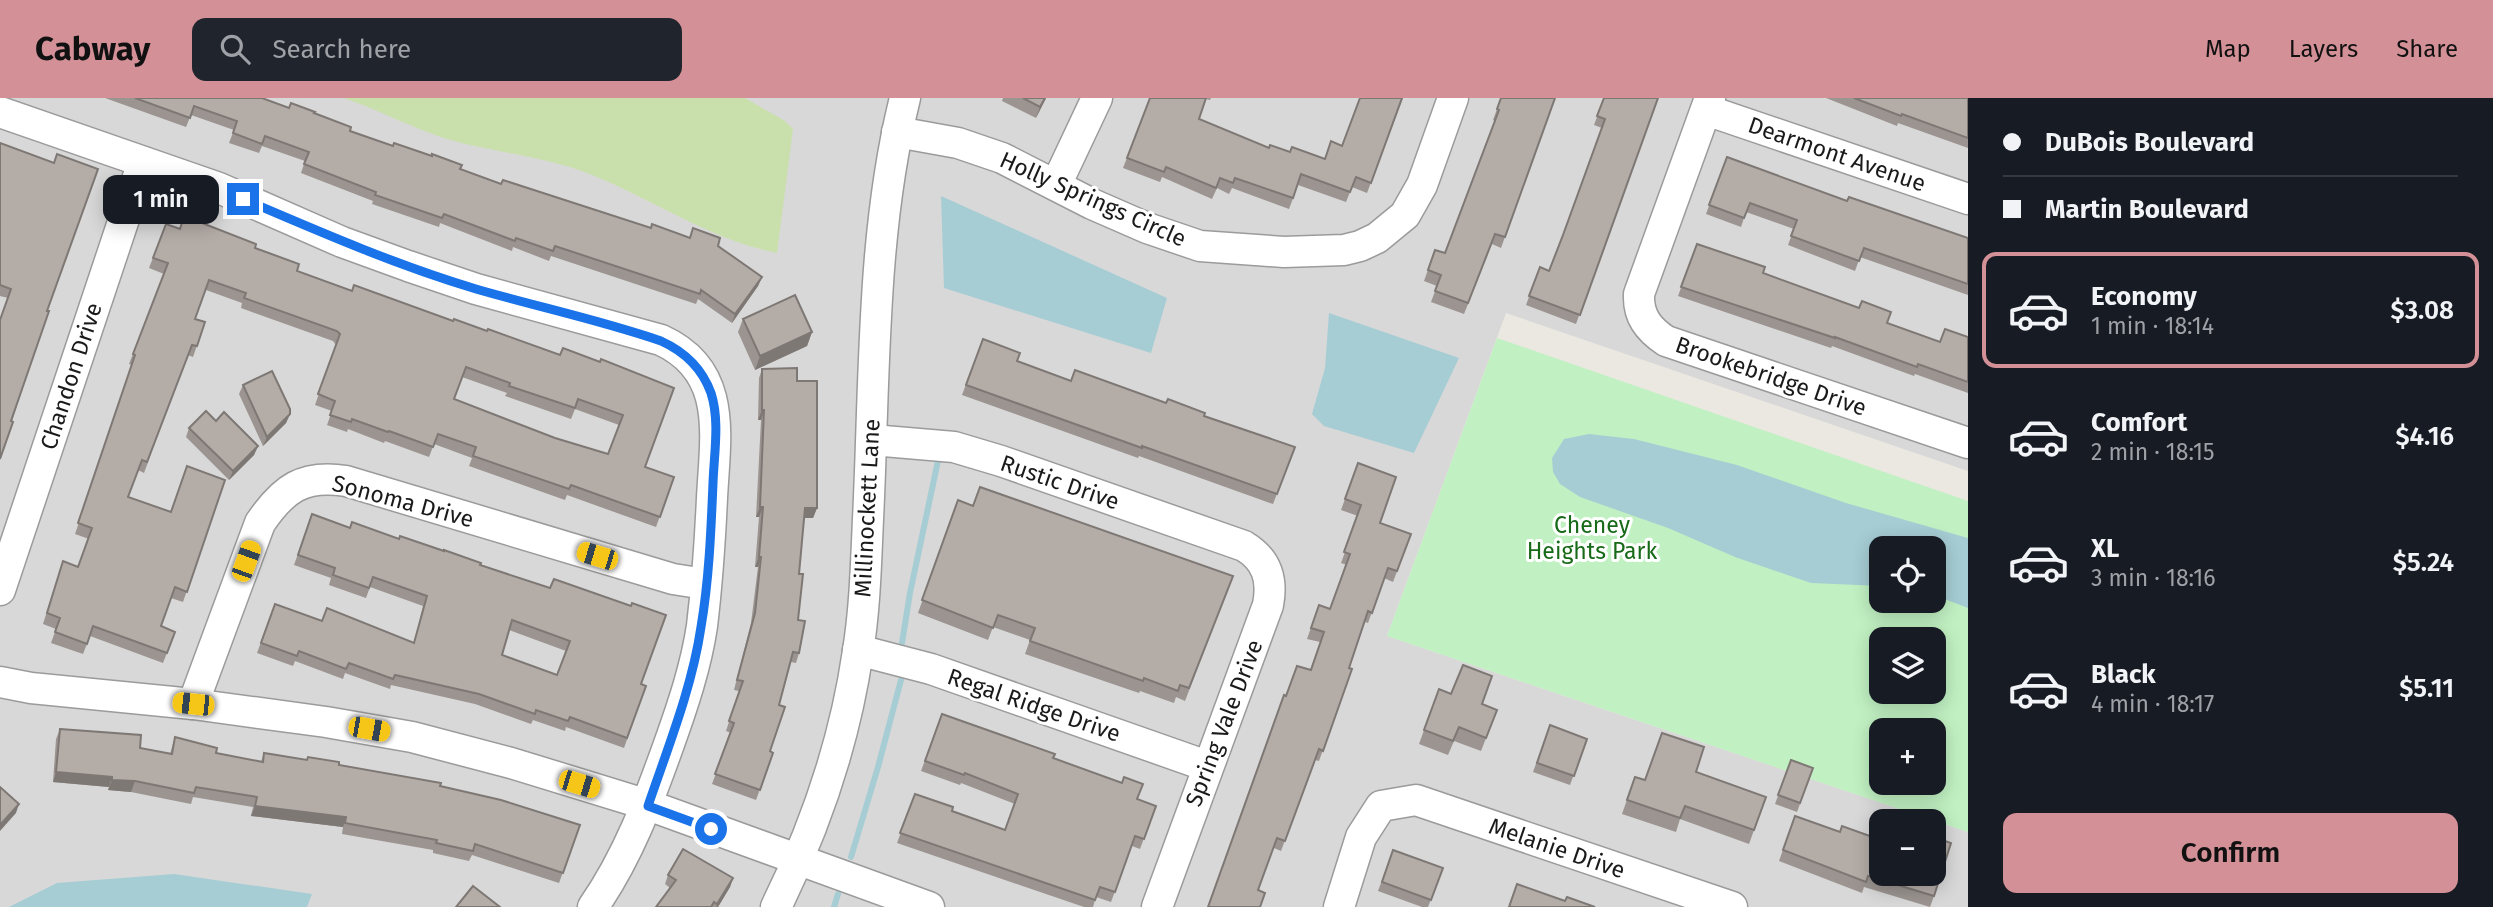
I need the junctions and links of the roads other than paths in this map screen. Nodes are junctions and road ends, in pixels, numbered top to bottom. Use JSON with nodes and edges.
{"nodes":[{"id":1,"x":905,"y":98,"type":"edge"},
{"id":2,"x":1097,"y":98,"type":"edge"},
{"id":3,"x":1453,"y":98,"type":"edge"},
{"id":4,"x":1708,"y":104,"type":"edge"},
{"id":5,"x":0,"y":112,"type":"edge"},
{"id":6,"x":897,"y":132,"type":"junction"},
{"id":7,"x":143,"y":162,"type":"junction"},
{"id":8,"x":1056,"y":185,"type":"junction"},
{"id":9,"x":1968,"y":199,"type":"edge"},
{"id":10,"x":872,"y":440,"type":"junction"},
{"id":11,"x":1968,"y":443,"type":"edge"},
{"id":12,"x":1244,"y":546,"type":"joint"},
{"id":13,"x":705,"y":584,"type":"junction"},
{"id":14,"x":0,"y":590,"type":"edge"},
{"id":15,"x":858,"y":650,"type":"junction"},
{"id":16,"x":0,"y":682,"type":"edge"},
{"id":17,"x":193,"y":704,"type":"junction"},
{"id":18,"x":1207,"y":766,"type":"junction"},
{"id":19,"x":648,"y":806,"type":"junction"},
{"id":20,"x":799,"y":861,"type":"junction"},
{"id":21,"x":593,"y":907,"type":"edge"},
{"id":22,"x":776,"y":907,"type":"edge"},
{"id":23,"x":929,"y":907,"type":"edge"},
{"id":24,"x":1157,"y":907,"type":"edge"},
{"id":25,"x":1339,"y":907,"type":"edge"},
{"id":26,"x":1732,"y":907,"type":"edge"}],
"edges":[{"from":1,"to":6,"type":"street","name":"Millinockett Lane"},
{"from":2,"to":8,"type":"street"},
{"from":3,"to":8,"type":"street","name":"Holly Springs Circle"},
{"from":4,"to":9,"type":"street","name":"Dearmont Avenue"},
{"from":4,"to":11,"type":"street","name":"Brookebridge Drive"},
{"from":5,"to":7,"type":"street"},
{"from":6,"to":8,"type":"street","name":"Holly Springs Circle"},
{"from":6,"to":10,"type":"street","name":"Millinockett Lane"},
{"from":7,"to":13,"type":"street"},
{"from":7,"to":14,"type":"street","name":"Chandon Drive"},
{"from":10,"to":12,"type":"street","name":"Rustic Drive"},
{"from":10,"to":15,"type":"street","name":"Millinockett Lane"},
{"from":12,"to":18,"type":"street","name":"Spring Vale Drive"},
{"from":13,"to":17,"type":"street","name":"Sonoma Drive"},
{"from":13,"to":19,"type":"street"},
{"from":15,"to":18,"type":"street","name":"Regal Ridge Drive"},
{"from":15,"to":20,"type":"street","name":"Millinockett Lane"},
{"from":16,"to":17,"type":"street"},
{"from":17,"to":19,"type":"street"},
{"from":18,"to":24,"type":"street","name":"Spring Vale Drive"},
{"from":19,"to":20,"type":"street"},
{"from":19,"to":21,"type":"street"},
{"from":20,"to":22,"type":"street","name":"Millinockett Lane"},
{"from":20,"to":23,"type":"street"},
{"from":25,"to":26,"type":"street","name":"Melanie Drive"}]}
